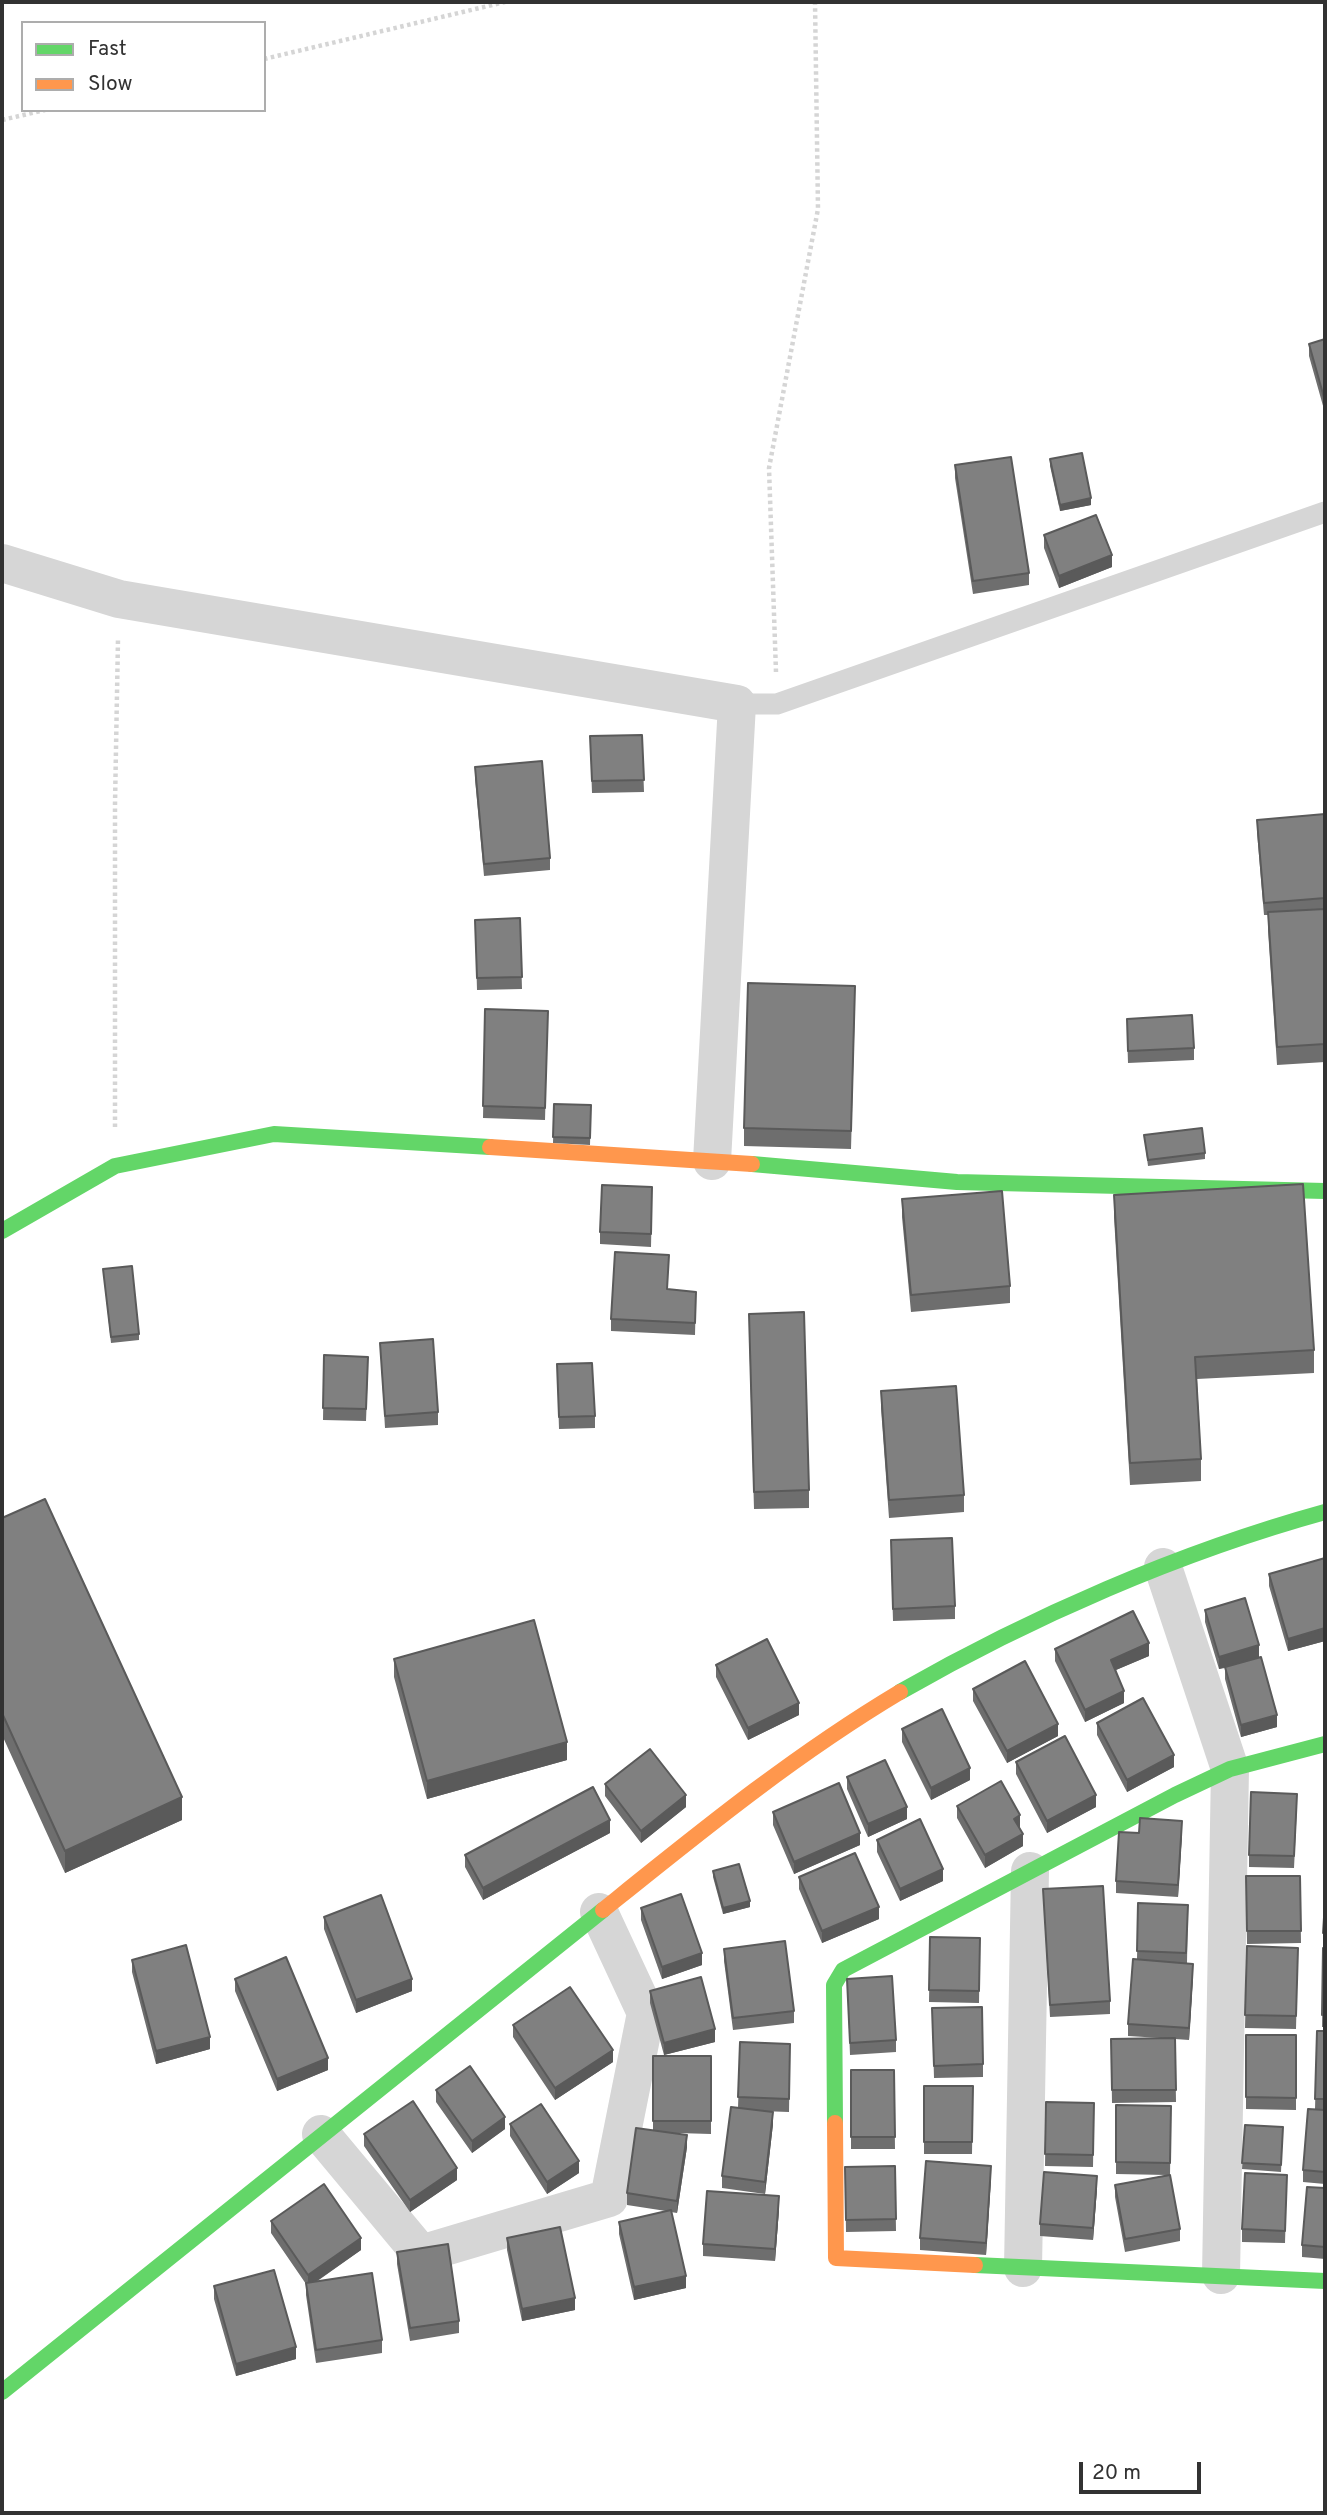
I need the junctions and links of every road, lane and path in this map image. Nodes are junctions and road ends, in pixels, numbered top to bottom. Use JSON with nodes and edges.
{"nodes":[{"id":1,"x":505,"y":2,"type":"edge"},
{"id":2,"x":815,"y":2,"type":"edge"},
{"id":3,"x":266,"y":58,"type":"edge"},
{"id":4,"x":36,"y":112,"type":"edge"},
{"id":5,"x":2,"y":120,"type":"edge"},
{"id":6,"x":1325,"y":512,"type":"edge"},
{"id":7,"x":2,"y":563,"type":"edge"},
{"id":8,"x":119,"y":599,"type":"junction"},
{"id":9,"x":737,"y":704,"type":"junction"},
{"id":10,"x":777,"y":704,"type":"junction"},
{"id":11,"x":712,"y":1161,"type":"junction"},
{"id":12,"x":115,"y":1166,"type":"junction"},
{"id":13,"x":1325,"y":1191,"type":"edge"},
{"id":14,"x":2,"y":1231,"type":"edge"},
{"id":15,"x":1325,"y":1512,"type":"edge"},
{"id":16,"x":1163,"y":1567,"type":"junction"},
{"id":17,"x":1325,"y":1744,"type":"edge"},
{"id":18,"x":1230,"y":1769,"type":"junction"},
{"id":19,"x":1030,"y":1871,"type":"junction"},
{"id":20,"x":600,"y":1912,"type":"junction"},
{"id":21,"x":321,"y":2134,"type":"junction"},
{"id":22,"x":1023,"y":2268,"type":"junction"},
{"id":23,"x":1221,"y":2276,"type":"junction"},
{"id":24,"x":1325,"y":2281,"type":"edge"},
{"id":25,"x":2,"y":2392,"type":"edge"}],
"edges":[{"from":1,"to":3,"type":"path"},
{"from":2,"to":10,"type":"path"},
{"from":4,"to":5,"type":"path"},
{"from":6,"to":10,"type":"lane"},
{"from":7,"to":8,"type":"street"},
{"from":8,"to":9,"type":"street"},
{"from":8,"to":12,"type":"path"},
{"from":9,"to":10,"type":"lane"},
{"from":9,"to":11,"type":"street"},
{"from":11,"to":12,"type":"street"},
{"from":11,"to":13,"type":"street"},
{"from":12,"to":14,"type":"street"},
{"from":15,"to":16,"type":"street"},
{"from":16,"to":18,"type":"street"},
{"from":16,"to":20,"type":"street"},
{"from":17,"to":18,"type":"street"},
{"from":18,"to":19,"type":"street"},
{"from":18,"to":23,"type":"street"},
{"from":19,"to":22,"type":"street"},
{"from":19,"to":22,"type":"street"},
{"from":20,"to":21,"type":"street"},
{"from":20,"to":21,"type":"street"},
{"from":21,"to":25,"type":"street"},
{"from":22,"to":23,"type":"street"},
{"from":23,"to":24,"type":"street"}]}
